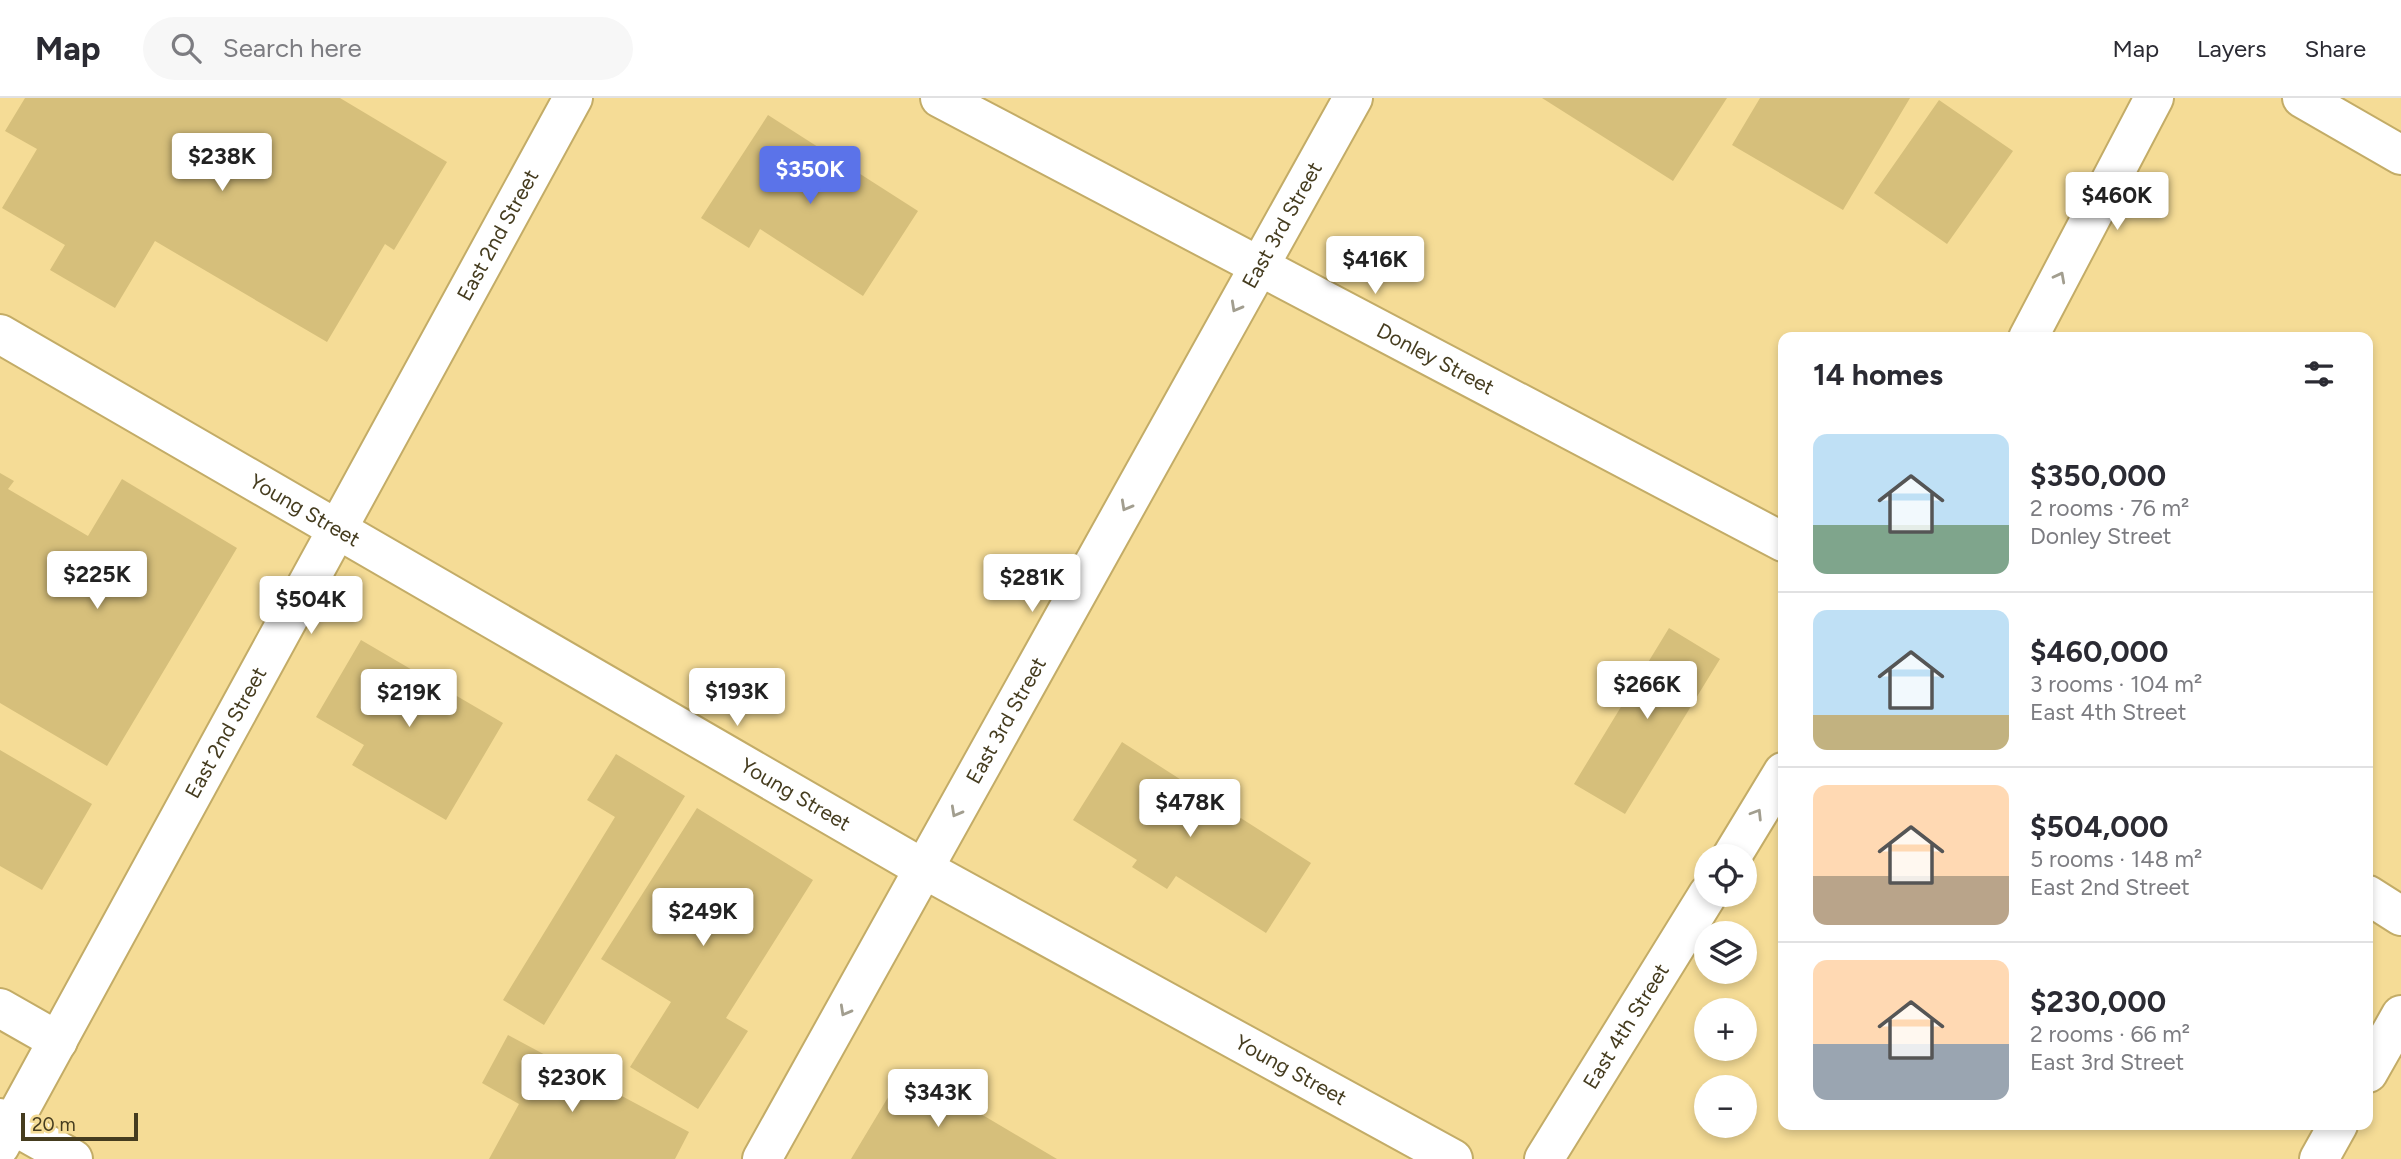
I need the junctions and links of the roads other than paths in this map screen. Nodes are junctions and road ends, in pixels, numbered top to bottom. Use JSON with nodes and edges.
{"nodes":[{"id":1,"x":573,"y":98,"type":"edge"},
{"id":2,"x":940,"y":98,"type":"edge"},
{"id":3,"x":1353,"y":98,"type":"edge"},
{"id":4,"x":2154,"y":98,"type":"edge"},
{"id":5,"x":2302,"y":98,"type":"edge"},
{"id":6,"x":2401,"y":155,"type":"edge"},
{"id":7,"x":1258,"y":268,"type":"junction"},
{"id":8,"x":2031,"y":332,"type":"edge"},
{"id":9,"x":0,"y":334,"type":"edge"},
{"id":10,"x":334,"y":530,"type":"junction"},
{"id":11,"x":1778,"y":539,"type":"edge"},
{"id":12,"x":1778,"y":780,"type":"edge"},
{"id":13,"x":1739,"y":844,"type":"edge"},
{"id":14,"x":924,"y":869,"type":"junction"},
{"id":15,"x":2373,"y":898,"type":"edge"},
{"id":16,"x":1700,"y":907,"type":"edge"},
{"id":17,"x":2401,"y":916,"type":"edge"},
{"id":18,"x":0,"y":1008,"type":"edge"},
{"id":19,"x":2401,"y":1015,"type":"edge"},
{"id":20,"x":58,"y":1041,"type":"junction"},
{"id":21,"x":2373,"y":1064,"type":"edge"},
{"id":22,"x":4,"y":1129,"type":"edge"},
{"id":23,"x":2335,"y":1130,"type":"edge"},
{"id":24,"x":73,"y":1159,"type":"edge"},
{"id":25,"x":762,"y":1159,"type":"edge"},
{"id":26,"x":1453,"y":1159,"type":"edge"},
{"id":27,"x":1544,"y":1159,"type":"edge"},
{"id":28,"x":2319,"y":1159,"type":"edge"}],
"edges":[{"from":1,"to":10,"type":"street","name":"East 2nd Street"},
{"from":2,"to":7,"type":"street","name":"Donley Street"},
{"from":3,"to":7,"type":"street","name":"East 3rd Street"},
{"from":8,"to":4,"type":"street","one_way":true},
{"from":5,"to":6,"type":"street"},
{"from":7,"to":11,"type":"street","name":"Donley Street"},
{"from":7,"to":14,"type":"street","name":"East 3rd Street","one_way":true},
{"from":9,"to":10,"type":"street","name":"Young Street"},
{"from":10,"to":14,"type":"street","name":"Young Street"},
{"from":10,"to":20,"type":"street","name":"East 2nd Street"},
{"from":13,"to":12,"type":"street","one_way":true},
{"from":14,"to":25,"type":"street","name":"East 3rd Street","one_way":true},
{"from":14,"to":26,"type":"street","name":"Young Street"},
{"from":15,"to":17,"type":"street"},
{"from":16,"to":27,"type":"street","name":"East 4th Street"},
{"from":18,"to":20,"type":"street"},
{"from":19,"to":21,"type":"street"},
{"from":20,"to":22,"type":"street","name":"East 2nd Street"},
{"from":22,"to":24,"type":"street"},
{"from":23,"to":28,"type":"street"}]}
